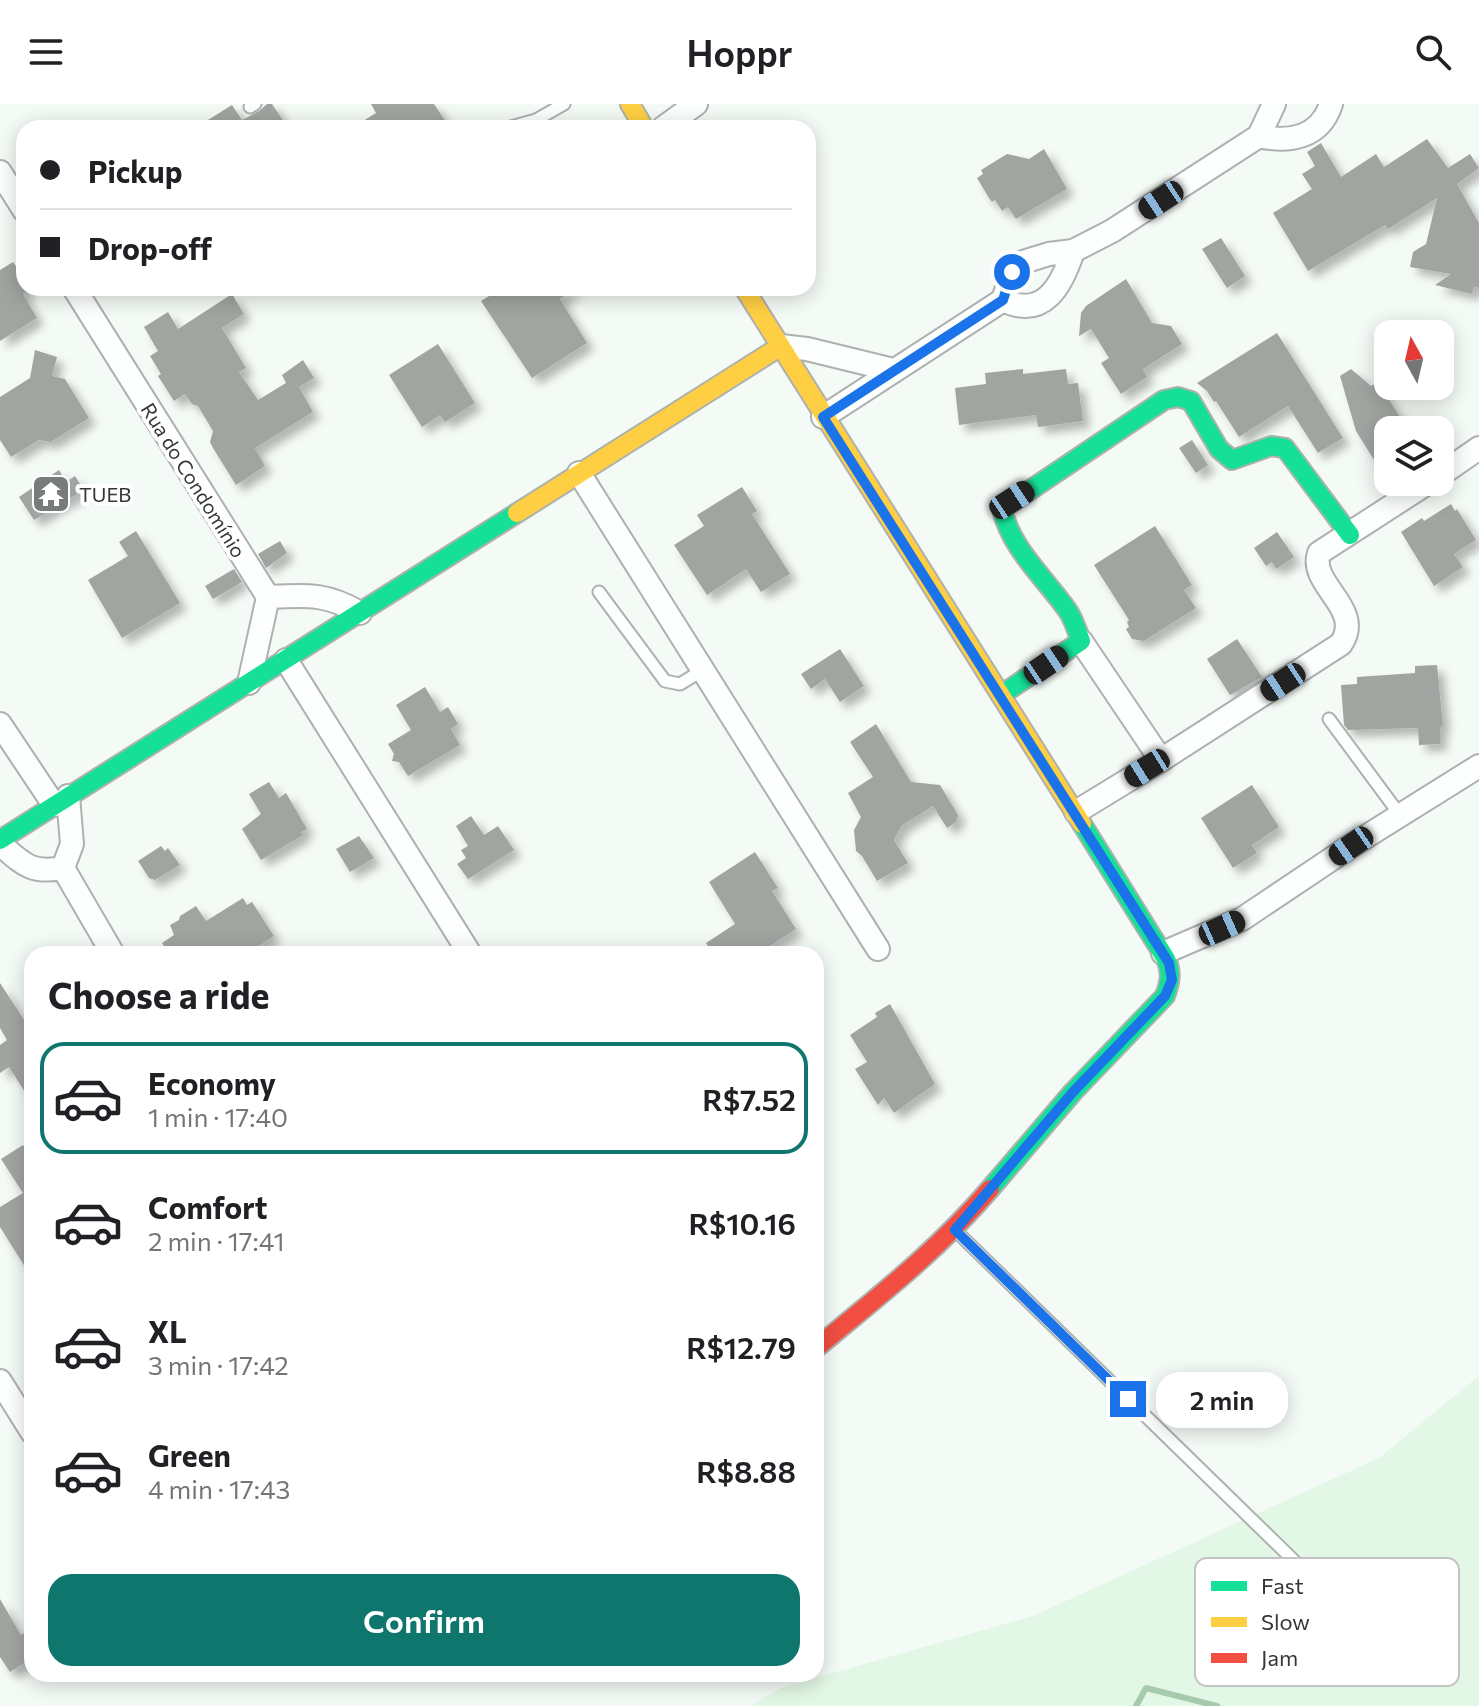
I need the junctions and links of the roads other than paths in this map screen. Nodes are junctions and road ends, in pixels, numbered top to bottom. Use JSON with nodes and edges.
{"nodes":[{"id":1,"x":564,"y":104,"type":"edge"},
{"id":2,"x":696,"y":104,"type":"edge"},
{"id":3,"x":1274,"y":104,"type":"edge"},
{"id":4,"x":1331,"y":104,"type":"edge"},
{"id":5,"x":536,"y":120,"type":"edge"},
{"id":6,"x":674,"y":120,"type":"edge"},
{"id":7,"x":1259,"y":136,"type":"junction"},
{"id":8,"x":0,"y":172,"type":"edge"},
{"id":9,"x":16,"y":197,"type":"edge"},
{"id":10,"x":1073,"y":251,"type":"junction"},
{"id":11,"x":79,"y":296,"type":"edge"},
{"id":12,"x":749,"y":296,"type":"edge"},
{"id":13,"x":1003,"y":300,"type":"junction"},
{"id":14,"x":781,"y":346,"type":"junction"},
{"id":15,"x":893,"y":370,"type":"junction"},
{"id":16,"x":823,"y":417,"type":"junction"},
{"id":17,"x":1479,"y":448,"type":"edge"},
{"id":18,"x":1454,"y":465,"type":"edge"},
{"id":19,"x":579,"y":473,"type":"junction"},
{"id":20,"x":1408,"y":496,"type":"edge"},
{"id":21,"x":1350,"y":535,"type":"junction"},
{"id":22,"x":599,"y":592,"type":"dead end"},
{"id":23,"x":268,"y":597,"type":"junction"},
{"id":24,"x":360,"y":613,"type":"junction"},
{"id":25,"x":1081,"y":641,"type":"junction"},
{"id":26,"x":286,"y":660,"type":"junction"},
{"id":27,"x":703,"y":670,"type":"junction"},
{"id":28,"x":249,"y":683,"type":"junction"},
{"id":29,"x":1001,"y":695,"type":"junction"},
{"id":30,"x":1329,"y":719,"type":"dead end"},
{"id":31,"x":0,"y":724,"type":"edge"},
{"id":32,"x":1161,"y":760,"type":"junction"},
{"id":33,"x":1479,"y":766,"type":"edge"},
{"id":34,"x":61,"y":801,"type":"junction"},
{"id":35,"x":1076,"y":812,"type":"junction"},
{"id":36,"x":1400,"y":815,"type":"junction"},
{"id":37,"x":0,"y":842,"type":"edge"},
{"id":38,"x":63,"y":868,"type":"junction"},
{"id":39,"x":108,"y":946,"type":"edge"},
{"id":40,"x":465,"y":946,"type":"edge"},
{"id":41,"x":878,"y":949,"type":"dead end"},
{"id":42,"x":1163,"y":953,"type":"junction"},
{"id":43,"x":955,"y":1230,"type":"junction"},
{"id":44,"x":824,"y":1341,"type":"edge"},
{"id":45,"x":0,"y":1381,"type":"edge"},
{"id":46,"x":24,"y":1419,"type":"edge"},
{"id":47,"x":1291,"y":1558,"type":"edge"}],
"edges":[{"from":1,"to":5,"type":"lane"},
{"from":2,"to":6,"type":"street"},
{"from":3,"to":7,"type":"street"},
{"from":4,"to":7,"type":"street"},
{"from":7,"to":10,"type":"street"},
{"from":8,"to":9,"type":"street"},
{"from":10,"to":13,"type":"street"},
{"from":10,"to":13,"type":"street"},
{"from":11,"to":23,"type":"street","name":"Rua do Condomínio"},
{"from":12,"to":14,"type":"street"},
{"from":13,"to":15,"type":"street"},
{"from":14,"to":15,"type":"street"},
{"from":14,"to":16,"type":"street"},
{"from":14,"to":19,"type":"street"},
{"from":15,"to":16,"type":"street"},
{"from":16,"to":29,"type":"street"},
{"from":17,"to":18,"type":"street"},
{"from":19,"to":24,"type":"street"},
{"from":19,"to":27,"type":"street"},
{"from":20,"to":21,"type":"street"},
{"from":21,"to":25,"type":"street"},
{"from":21,"to":32,"type":"street"},
{"from":22,"to":27,"type":"lane"},
{"from":23,"to":24,"type":"street"},
{"from":23,"to":28,"type":"street"},
{"from":24,"to":26,"type":"street"},
{"from":25,"to":29,"type":"street"},
{"from":25,"to":32,"type":"street"},
{"from":26,"to":28,"type":"street"},
{"from":26,"to":40,"type":"street"},
{"from":27,"to":41,"type":"street"},
{"from":28,"to":34,"type":"street"},
{"from":29,"to":35,"type":"street"},
{"from":30,"to":36,"type":"lane"},
{"from":31,"to":34,"type":"street"},
{"from":32,"to":35,"type":"street"},
{"from":33,"to":36,"type":"street"},
{"from":34,"to":37,"type":"street"},
{"from":34,"to":38,"type":"street"},
{"from":35,"to":42,"type":"street"},
{"from":36,"to":42,"type":"street"},
{"from":37,"to":38,"type":"street"},
{"from":38,"to":39,"type":"street"},
{"from":42,"to":43,"type":"street"},
{"from":43,"to":44,"type":"street"},
{"from":43,"to":47,"type":"lane"},
{"from":45,"to":46,"type":"street"}]}
